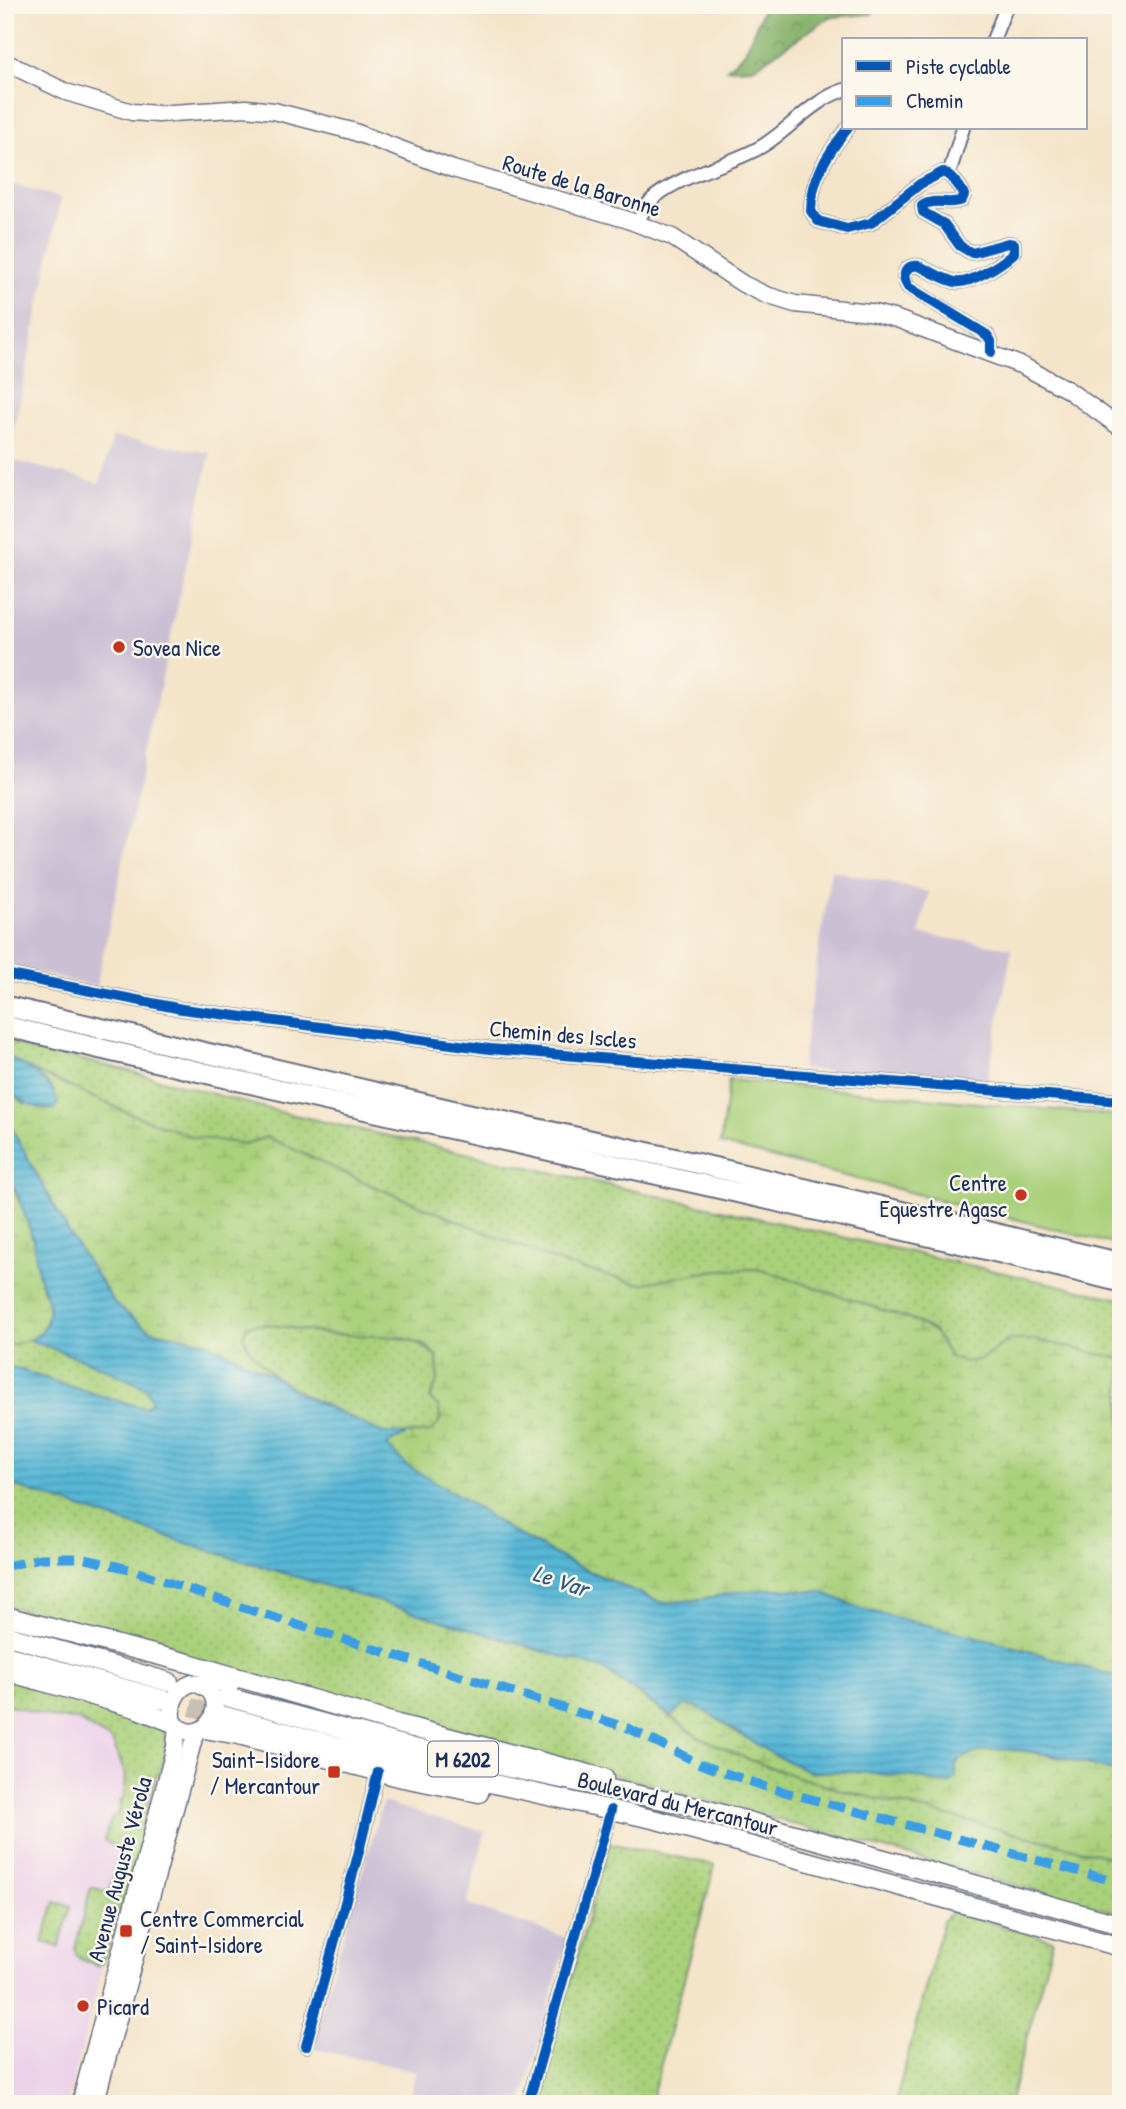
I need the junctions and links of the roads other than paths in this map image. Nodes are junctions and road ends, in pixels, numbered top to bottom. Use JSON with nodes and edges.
{"nodes":[{"id":1,"x":1007,"y":5,"type":"edge"},
{"id":2,"x":994,"y":38,"type":"edge"},
{"id":3,"x":5,"y":62,"type":"edge"},
{"id":4,"x":842,"y":91,"type":"edge"},
{"id":5,"x":847,"y":130,"type":"edge"},
{"id":6,"x":962,"y":130,"type":"edge"},
{"id":7,"x":948,"y":174,"type":"junction"},
{"id":8,"x":638,"y":223,"type":"junction"},
{"id":9,"x":991,"y":352,"type":"junction"},
{"id":10,"x":1121,"y":428,"type":"edge"},
{"id":11,"x":5,"y":974,"type":"edge"},
{"id":12,"x":5,"y":1006,"type":"edge"},
{"id":13,"x":5,"y":1026,"type":"edge"},
{"id":14,"x":1121,"y":1101,"type":"edge"},
{"id":15,"x":1121,"y":1263,"type":"edge"},
{"id":16,"x":1121,"y":1282,"type":"edge"},
{"id":17,"x":5,"y":1616,"type":"edge"},
{"id":18,"x":5,"y":1636,"type":"edge"},
{"id":19,"x":124,"y":1648,"type":"junction"},
{"id":20,"x":5,"y":1655,"type":"edge"},
{"id":21,"x":5,"y":1671,"type":"edge"},
{"id":22,"x":169,"y":1682,"type":"tunnel mouth"},
{"id":23,"x":197,"y":1684,"type":"junction"},
{"id":24,"x":227,"y":1698,"type":"tunnel mouth"},
{"id":25,"x":164,"y":1700,"type":"tunnel mouth"},
{"id":26,"x":221,"y":1715,"type":"tunnel mouth"},
{"id":27,"x":398,"y":1724,"type":"junction"},
{"id":28,"x":175,"y":1725,"type":"junction"},
{"id":29,"x":200,"y":1730,"type":"junction"},
{"id":30,"x":378,"y":1772,"type":"junction"},
{"id":31,"x":701,"y":1808,"type":"junction"},
{"id":32,"x":611,"y":1810,"type":"junction"},
{"id":33,"x":1121,"y":1925,"type":"edge"},
{"id":34,"x":1121,"y":1947,"type":"edge"},
{"id":35,"x":306,"y":2046,"type":"dead end"},
{"id":36,"x":80,"y":2104,"type":"edge"},
{"id":37,"x":95,"y":2104,"type":"edge"},
{"id":38,"x":528,"y":2104,"type":"edge"}],
"edges":[{"from":1,"to":2,"type":"street"},
{"from":3,"to":8,"type":"main road","name":"Route de la Baronne"},
{"from":4,"to":8,"type":"street"},
{"from":5,"to":7,"type":"street"},
{"from":6,"to":7,"type":"street"},
{"from":7,"to":9,"type":"street"},
{"from":8,"to":9,"type":"main road","name":"Route de la Baronne"},
{"from":9,"to":10,"type":"main road","name":"Route de la Baronne"},
{"from":11,"to":14,"type":"street","name":"Chemin des Iscles"},
{"from":12,"to":15,"type":"highway"},
{"from":13,"to":16,"type":"highway"},
{"from":17,"to":19,"type":"main road"},
{"from":18,"to":22,"type":"main road"},
{"from":19,"to":23,"type":"main road"},
{"from":19,"to":27,"type":"main road"},
{"from":20,"to":25,"type":"main road"},
{"from":21,"to":28,"type":"main road"},
{"from":23,"to":27,"type":"main road"},
{"from":23,"to":28,"type":"main road"},
{"from":23,"to":29,"type":"main road"},
{"from":24,"to":31,"type":"main road","name":"Boulevard du Mercantour","number":"M 6202"},
{"from":26,"to":32,"type":"main road","name":"Boulevard du Mercantour","number":"M 6202"},
{"from":27,"to":31,"type":"main road"},
{"from":28,"to":29,"type":"main road"},
{"from":28,"to":36,"type":"main road","name":"Avenue Auguste Vérola"},
{"from":29,"to":30,"type":"main road"},
{"from":29,"to":37,"type":"main road","name":"Avenue Auguste Vérola"},
{"from":30,"to":32,"type":"main road"},
{"from":30,"to":35,"type":"street"},
{"from":31,"to":33,"type":"main road","name":"Boulevard du Mercantour","number":"M 6202"},
{"from":32,"to":34,"type":"main road","name":"Boulevard du Mercantour","number":"M 6202"},
{"from":32,"to":38,"type":"street"}]}
